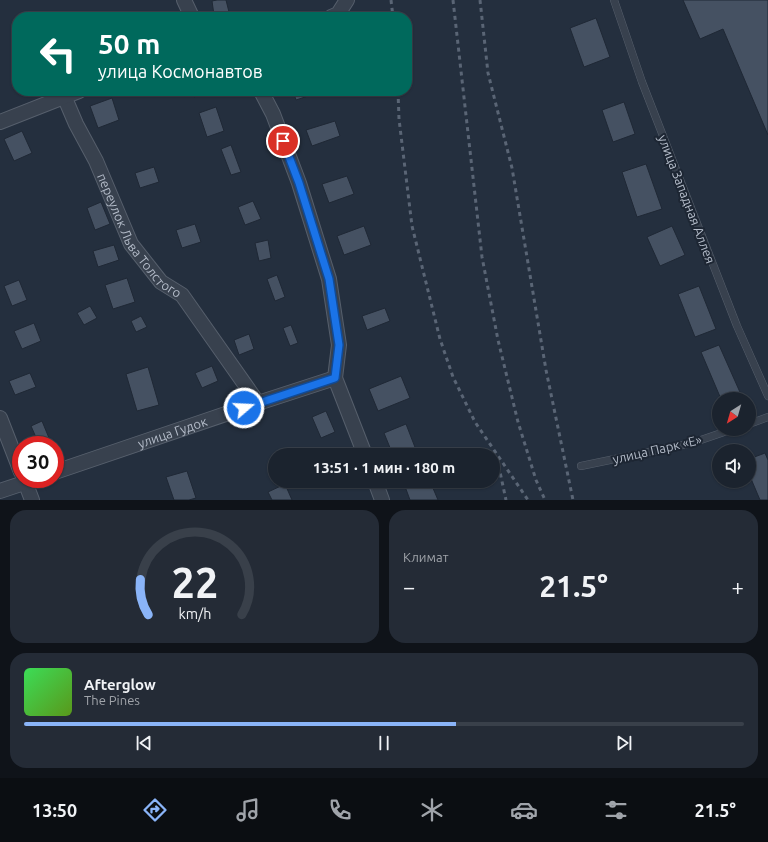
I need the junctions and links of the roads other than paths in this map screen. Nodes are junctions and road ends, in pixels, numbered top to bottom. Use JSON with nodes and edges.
{"nodes":[{"id":1,"x":184,"y":0,"type":"edge"},
{"id":2,"x":346,"y":0,"type":"edge"},
{"id":3,"x":614,"y":0,"type":"edge"},
{"id":4,"x":190,"y":12,"type":"edge"},
{"id":5,"x":339,"y":12,"type":"edge"},
{"id":6,"x":64,"y":96,"type":"joint"},
{"id":7,"x":264,"y":96,"type":"edge"},
{"id":8,"x":0,"y":122,"type":"edge"},
{"id":9,"x":335,"y":378,"type":"junction"},
{"id":10,"x":768,"y":396,"type":"edge"},
{"id":11,"x":258,"y":403,"type":"junction"},
{"id":12,"x":768,"y":417,"type":"edge"},
{"id":13,"x":0,"y":418,"type":"edge"},
{"id":14,"x":756,"y":421,"type":"edge"},
{"id":15,"x":712,"y":436,"type":"edge"},
{"id":16,"x":12,"y":446,"type":"edge"},
{"id":17,"x":362,"y":448,"type":"edge"},
{"id":18,"x":581,"y":466,"type":"dead end"},
{"id":19,"x":64,"y":469,"type":"edge"},
{"id":20,"x":12,"y":485,"type":"edge"},
{"id":21,"x":29,"y":488,"type":"edge"},
{"id":22,"x":378,"y":488,"type":"edge"},
{"id":23,"x":0,"y":491,"type":"edge"},
{"id":24,"x":32,"y":500,"type":"edge"},
{"id":25,"x":382,"y":500,"type":"edge"}],
"edges":[{"from":1,"to":4,"type":"street"},
{"from":2,"to":5,"type":"street"},
{"from":3,"to":10,"type":"lane","name":"улица Западная Аллея"},
{"from":6,"to":8,"type":"street"},
{"from":6,"to":11,"type":"street","name":"переулок Льва Толстого"},
{"from":7,"to":9,"type":"street"},
{"from":9,"to":11,"type":"street","name":"улица Гудок"},
{"from":9,"to":17,"type":"street"},
{"from":11,"to":19,"type":"street","name":"улица Гудок"},
{"from":12,"to":14,"type":"lane"},
{"from":13,"to":16,"type":"street"},
{"from":15,"to":18,"type":"lane","name":"улица Парк «Е»"},
{"from":20,"to":23,"type":"street"},
{"from":21,"to":24,"type":"street"},
{"from":22,"to":25,"type":"street"}]}
